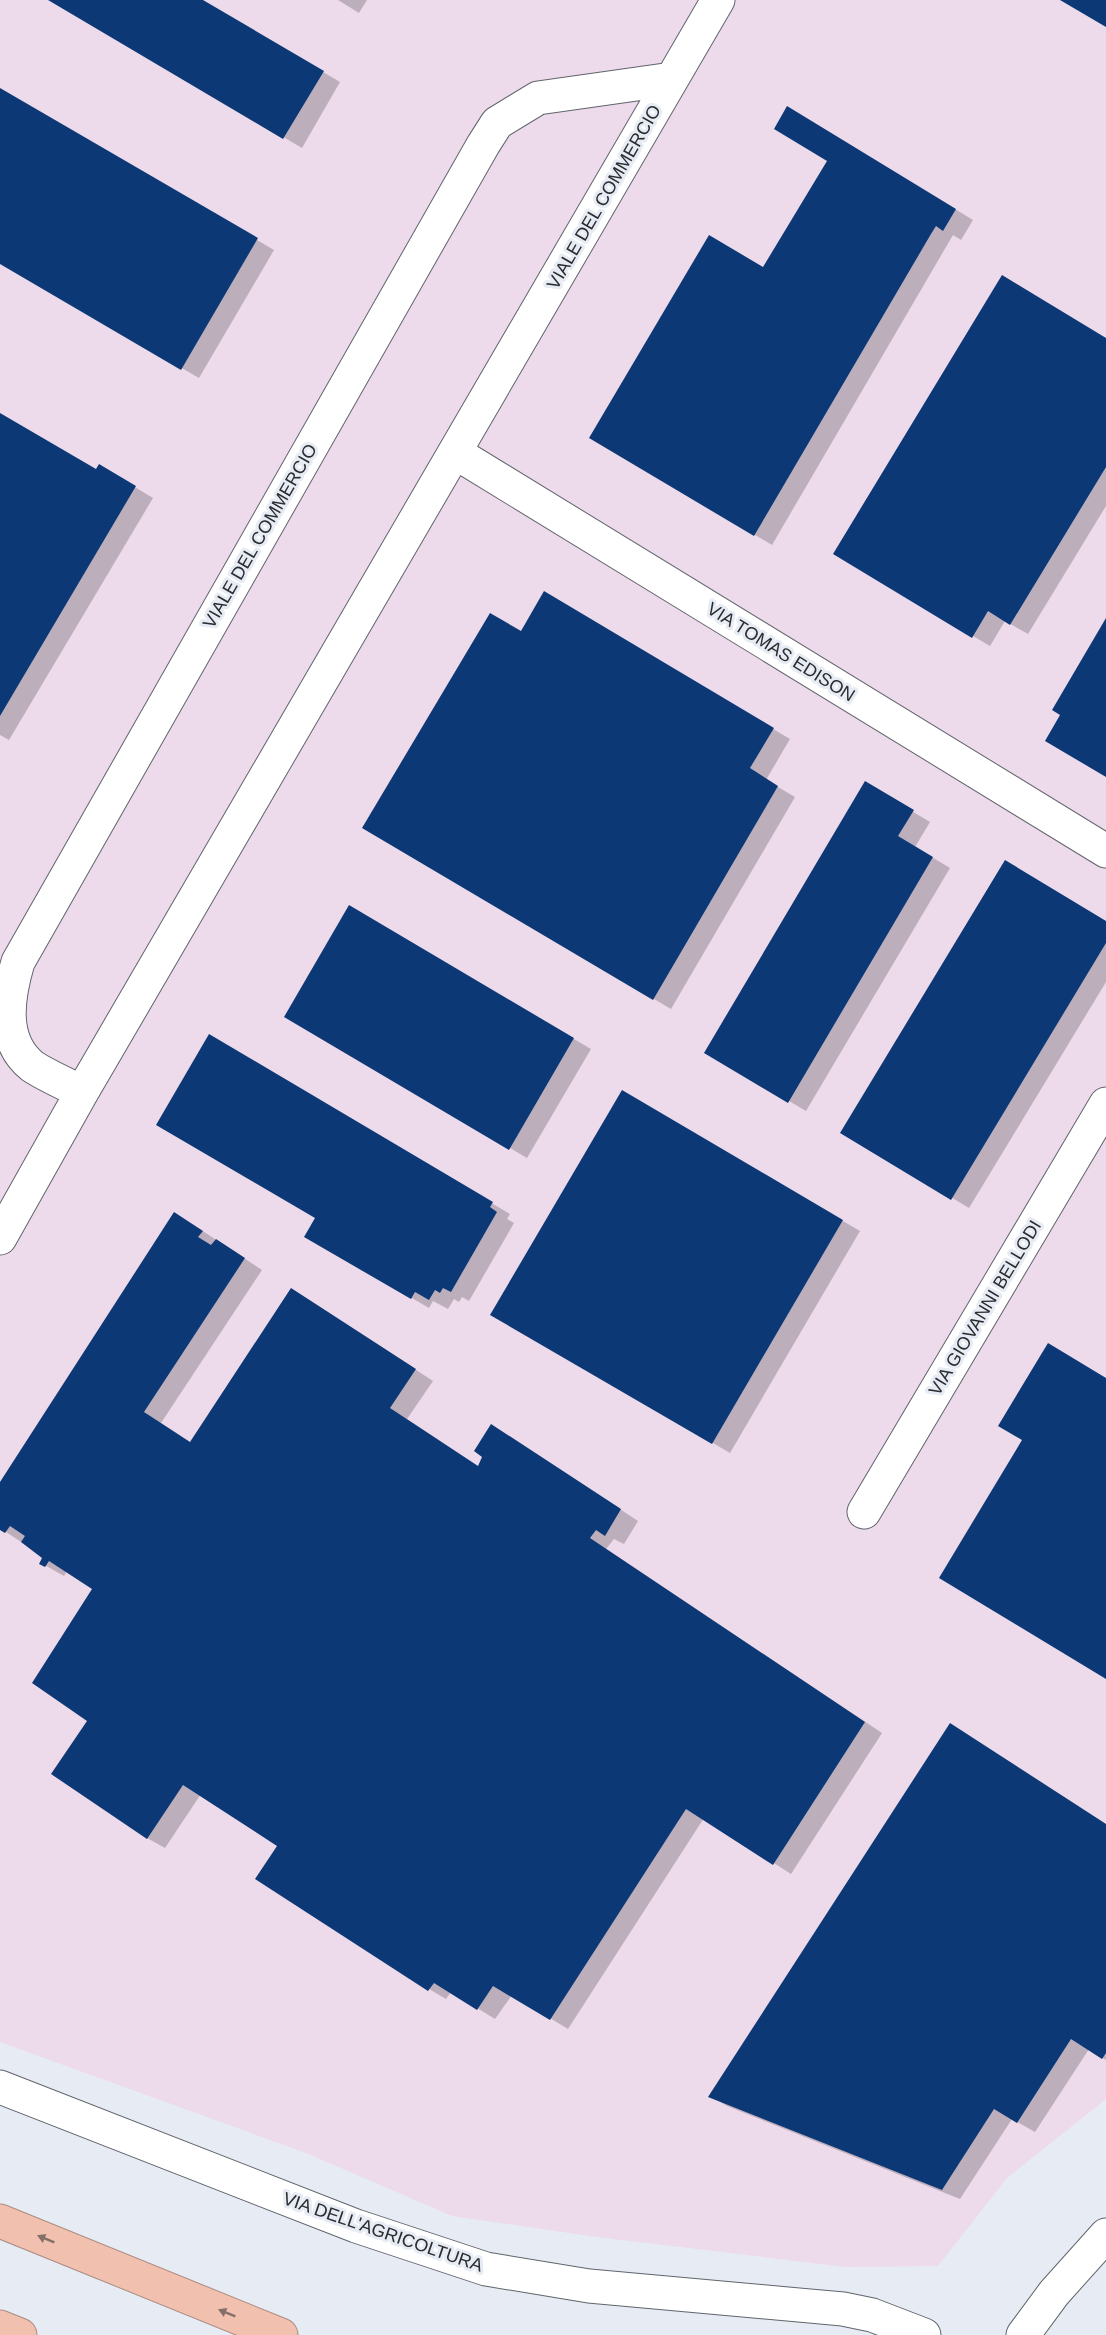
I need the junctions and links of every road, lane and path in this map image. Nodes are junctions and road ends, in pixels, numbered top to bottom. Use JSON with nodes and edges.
{"nodes":[{"id":1,"x":718,"y":0,"type":"edge"},
{"id":2,"x":672,"y":79,"type":"junction"},
{"id":3,"x":456,"y":453,"type":"junction"},
{"id":4,"x":1106,"y":851,"type":"edge"},
{"id":5,"x":82,"y":1092,"type":"junction"},
{"id":6,"x":1106,"y":1104,"type":"edge"},
{"id":7,"x":0,"y":1238,"type":"edge"},
{"id":8,"x":864,"y":1512,"type":"dead end"},
{"id":9,"x":0,"y":2087,"type":"edge"},
{"id":10,"x":0,"y":2221,"type":"edge"},
{"id":11,"x":1106,"y":2235,"type":"edge"},
{"id":12,"x":0,"y":2327,"type":"edge"},
{"id":13,"x":20,"y":2335,"type":"edge"},
{"id":14,"x":281,"y":2335,"type":"edge"},
{"id":15,"x":924,"y":2335,"type":"edge"},
{"id":16,"x":1023,"y":2335,"type":"edge"}],
"edges":[{"from":1,"to":2,"type":"street","name":"VIALE DEL COMMERCIO"},
{"from":2,"to":3,"type":"street","name":"VIALE DEL COMMERCIO"},
{"from":2,"to":5,"type":"street","name":"VIALE DEL COMMERCIO"},
{"from":3,"to":4,"type":"street","name":"VIA TOMAS EDISON"},
{"from":3,"to":5,"type":"street","name":"VIALE DEL COMMERCIO"},
{"from":5,"to":7,"type":"street","name":"VIALE DEL COMMERCIO"},
{"from":6,"to":8,"type":"street","name":"VIA GIOVANNI BELLODI"},
{"from":9,"to":15,"type":"street","name":"VIA DELL'AGRICOLTURA"},
{"from":14,"to":10,"type":"highway","one_way":true},
{"from":11,"to":16,"type":"street"},
{"from":12,"to":13,"type":"highway"}]}
